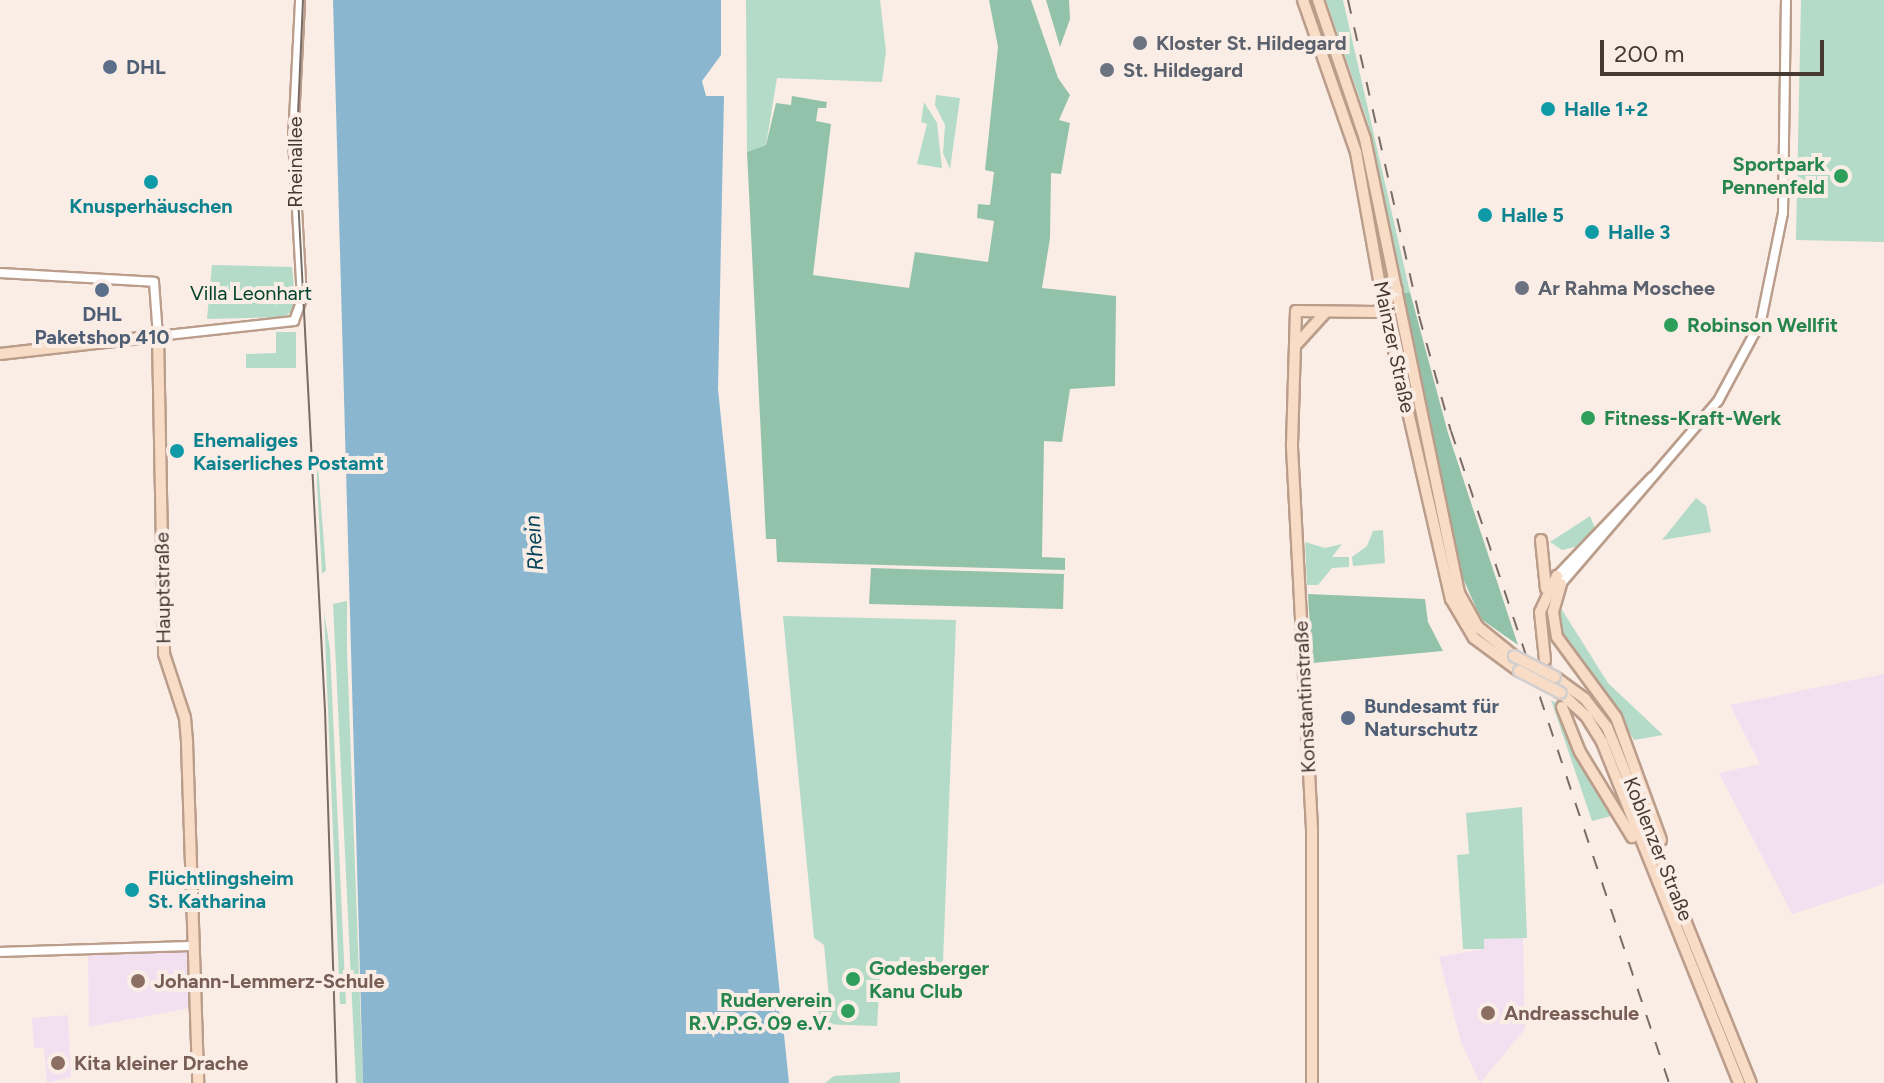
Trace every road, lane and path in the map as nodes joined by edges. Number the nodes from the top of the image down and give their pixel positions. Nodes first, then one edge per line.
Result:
1 (300, 0) edge
2 (1303, 0) edge
3 (1318, 0) edge
4 (1786, 0) edge
5 (0, 273) edge
6 (1397, 289) junction
7 (1383, 313) junction
8 (1324, 314) junction
9 (1404, 331) junction
10 (158, 336) junction
11 (132, 340) junction
12 (1295, 346) junction
13 (0, 354) edge
14 (159, 355) junction
15 (1541, 540) dead end
16 (1559, 580) junction
17 (1545, 592) junction
18 (1514, 656) joint
19 (1545, 660) tunnel mouth
20 (1519, 671) joint
21 (1562, 707) tunnel mouth
22 (1669, 877) junction
23 (1673, 921) junction
24 (194, 946) junction
25 (0, 952) edge
26 (198, 1083) edge
27 (1312, 1083) edge
28 (1739, 1083) edge
29 (1751, 1083) edge

1 - 10 street, Rheinallee
2 - 7 main road, Mainzer Straße
3 - 6 main road, Mainzer Straße
4 - 16 street
5 - 10 street, Hauptstraße
6 - 7 main road
6 - 9 main road, Mainzer Straße
7 - 8 main road
7 - 9 main road
7 - 20 main road, Mainzer Straße
8 - 12 main road
8 - 12 main road, Konstantinstraße
9 - 18 main road, Mainzer Straße
10 - 11 main road
10 - 14 main road, Hauptstraße
11 - 13 main road
11 - 14 main road
12 - 27 main road, Konstantinstraße
14 - 24 main road, Hauptstraße
15 - 17 main road
16 - 17 main road
16 - 22 main road
17 - 19 main road
18 - 22 main road, Koblenzer Straße, bridge
20 - 23 main road, Koblenzer Straße, bridge
21 - 23 main road
22 - 29 main road, Koblenzer Straße
23 - 28 main road, Koblenzer Straße
24 - 25 street
24 - 26 main road, Hauptstraße

